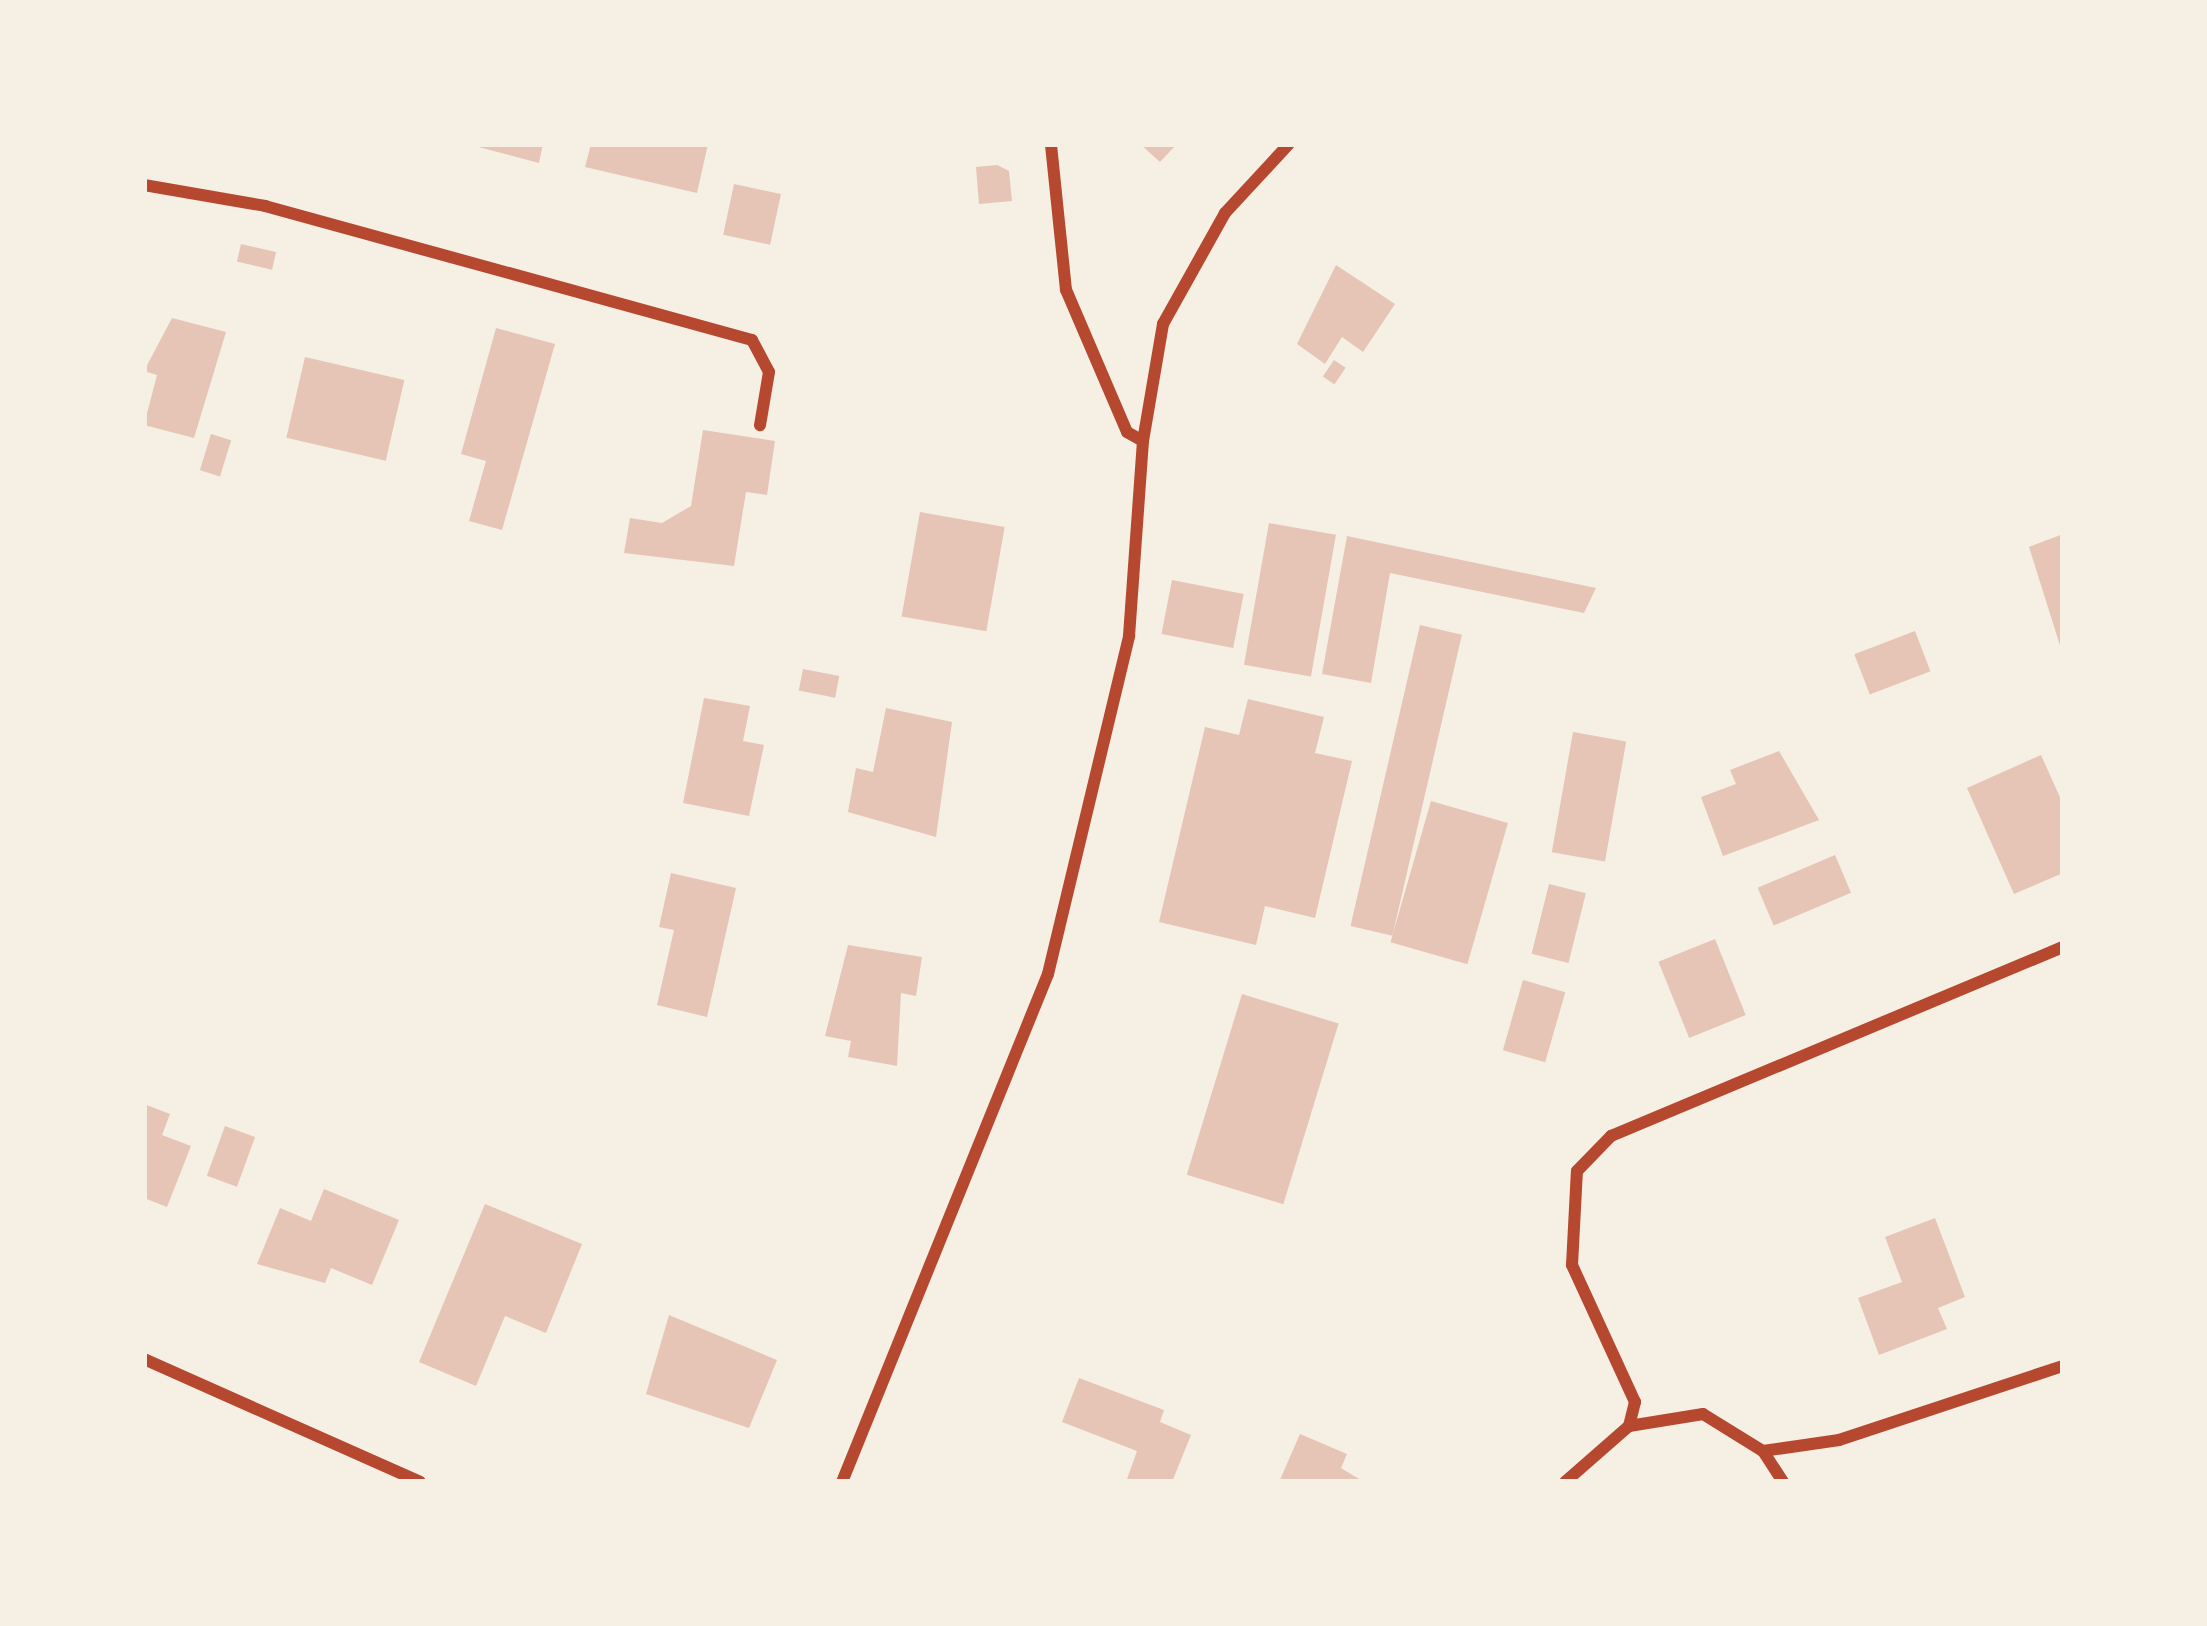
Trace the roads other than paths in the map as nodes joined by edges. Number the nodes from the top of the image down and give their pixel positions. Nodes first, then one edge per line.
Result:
1 (1051, 144) edge
2 (1289, 144) edge
3 (144, 185) edge
4 (760, 425) dead end
5 (1143, 441) junction
6 (2063, 946) edge
7 (144, 1360) edge
8 (2063, 1366) edge
9 (1629, 1426) junction
10 (1763, 1450) junction
11 (420, 1482) edge
12 (842, 1482) edge
13 (1565, 1482) edge
14 (1783, 1482) edge

1 - 5 street
2 - 5 street
3 - 4 street
5 - 12 street
6 - 9 street
7 - 11 street
8 - 10 street
9 - 10 street
9 - 13 street
10 - 14 street

